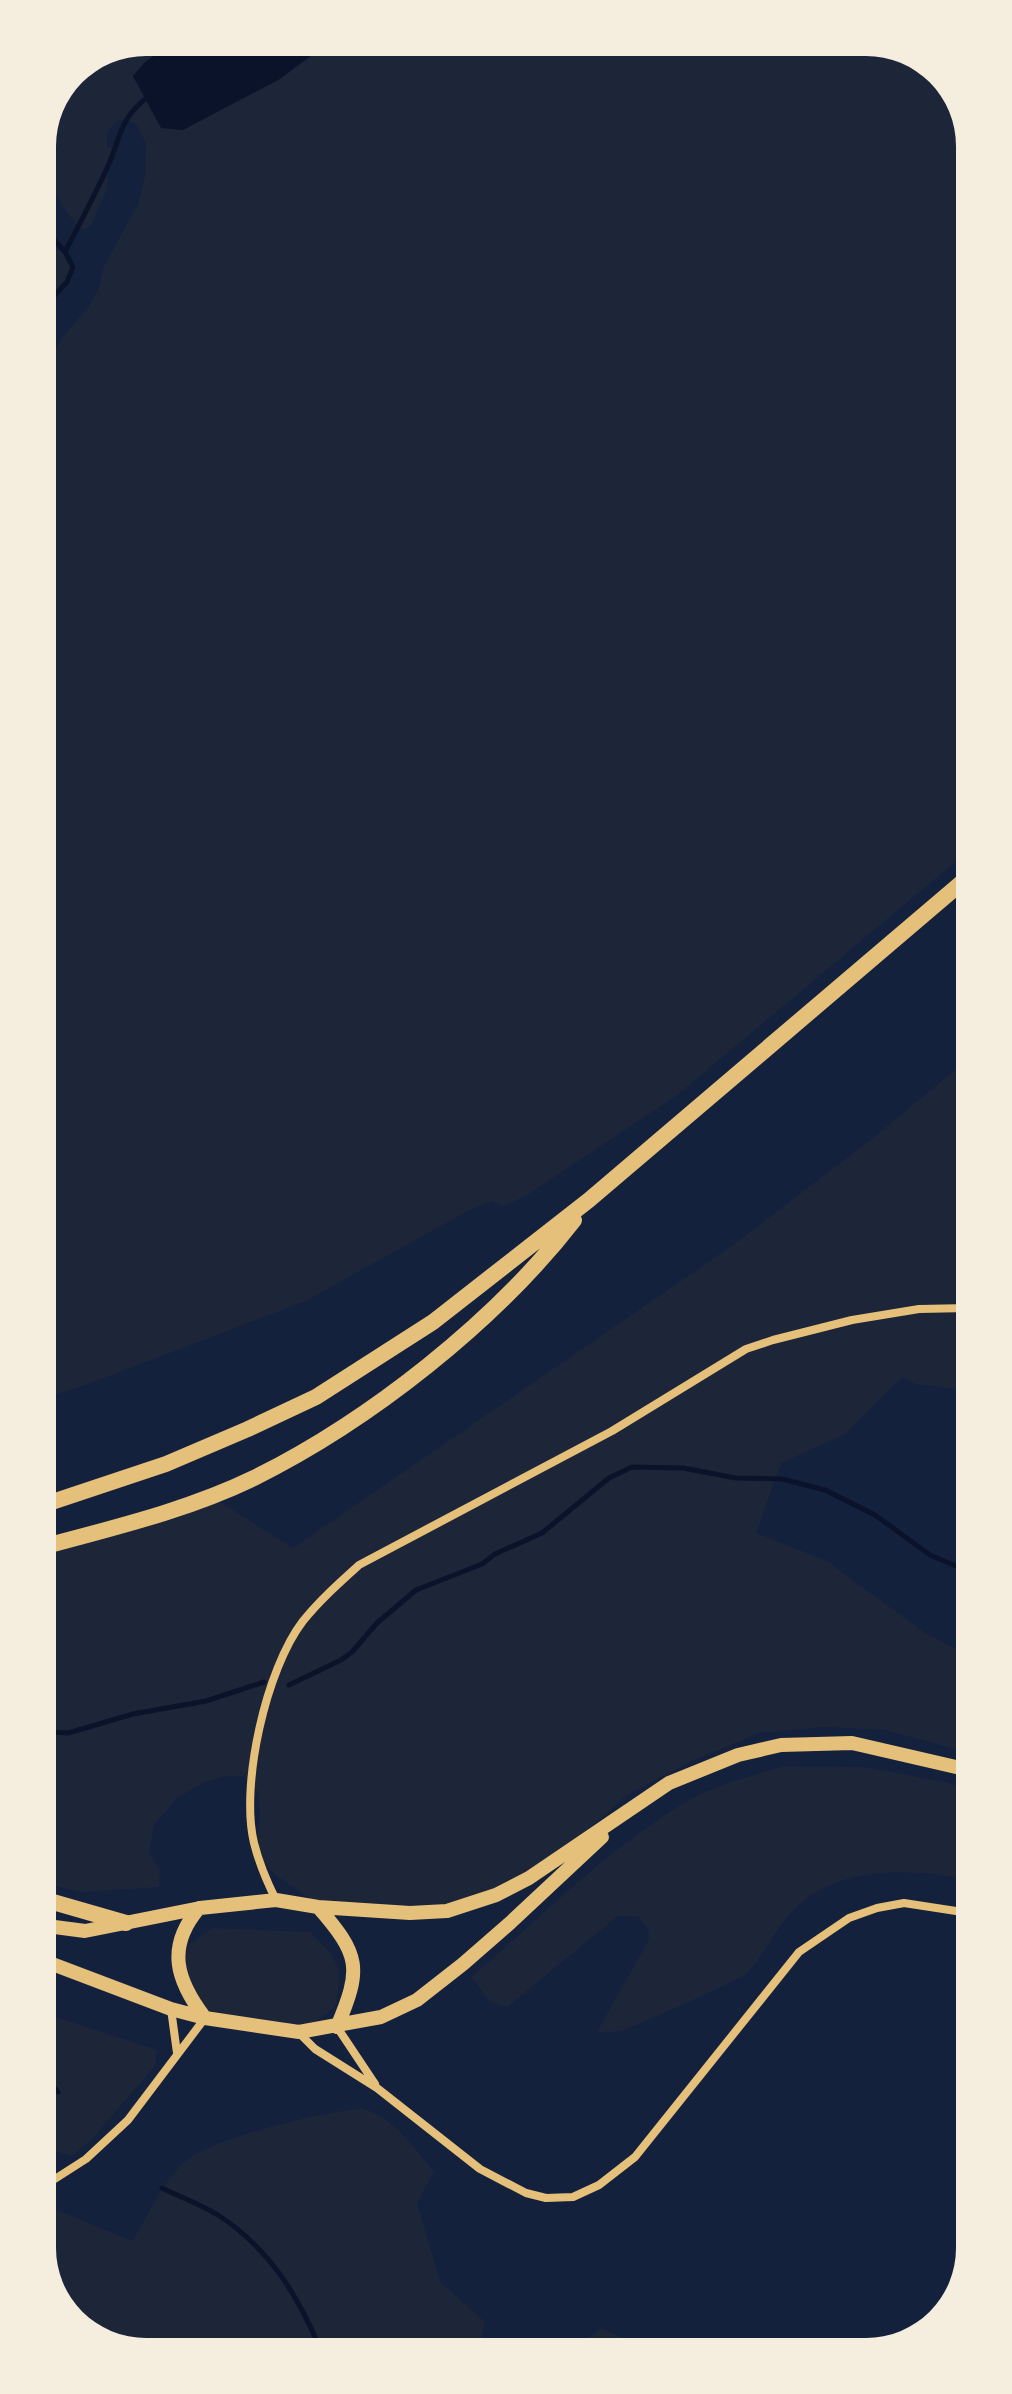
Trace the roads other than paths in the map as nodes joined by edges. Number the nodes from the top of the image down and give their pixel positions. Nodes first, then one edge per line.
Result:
1 (956, 887) edge
2 (589, 1200) junction
3 (956, 1308) edge
4 (56, 1501) edge
5 (56, 1543) edge
6 (956, 1767) edge
7 (628, 1811) junction
8 (276, 1900) junction
9 (56, 1903) edge
10 (318, 1907) junction
11 (200, 1908) junction
12 (956, 1911) edge
13 (126, 1923) junction
14 (56, 1927) edge
15 (56, 1965) edge
16 (171, 2009) junction
17 (205, 2018) junction
18 (337, 2027) junction
19 (299, 2032) junction
20 (177, 2053) junction
21 (377, 2088) junction
22 (56, 2178) edge

1 - 2 highway
2 - 4 highway
2 - 5 highway
3 - 8 street
6 - 7 main road
7 - 10 main road
7 - 18 main road
8 - 10 main road
8 - 11 main road
9 - 13 highway
10 - 18 main road
11 - 13 main road
11 - 17 main road
12 - 21 street
13 - 14 main road
15 - 16 main road
16 - 17 main road
16 - 20 street
17 - 19 main road
17 - 20 street
18 - 19 main road
18 - 21 street
19 - 21 street
20 - 22 street

